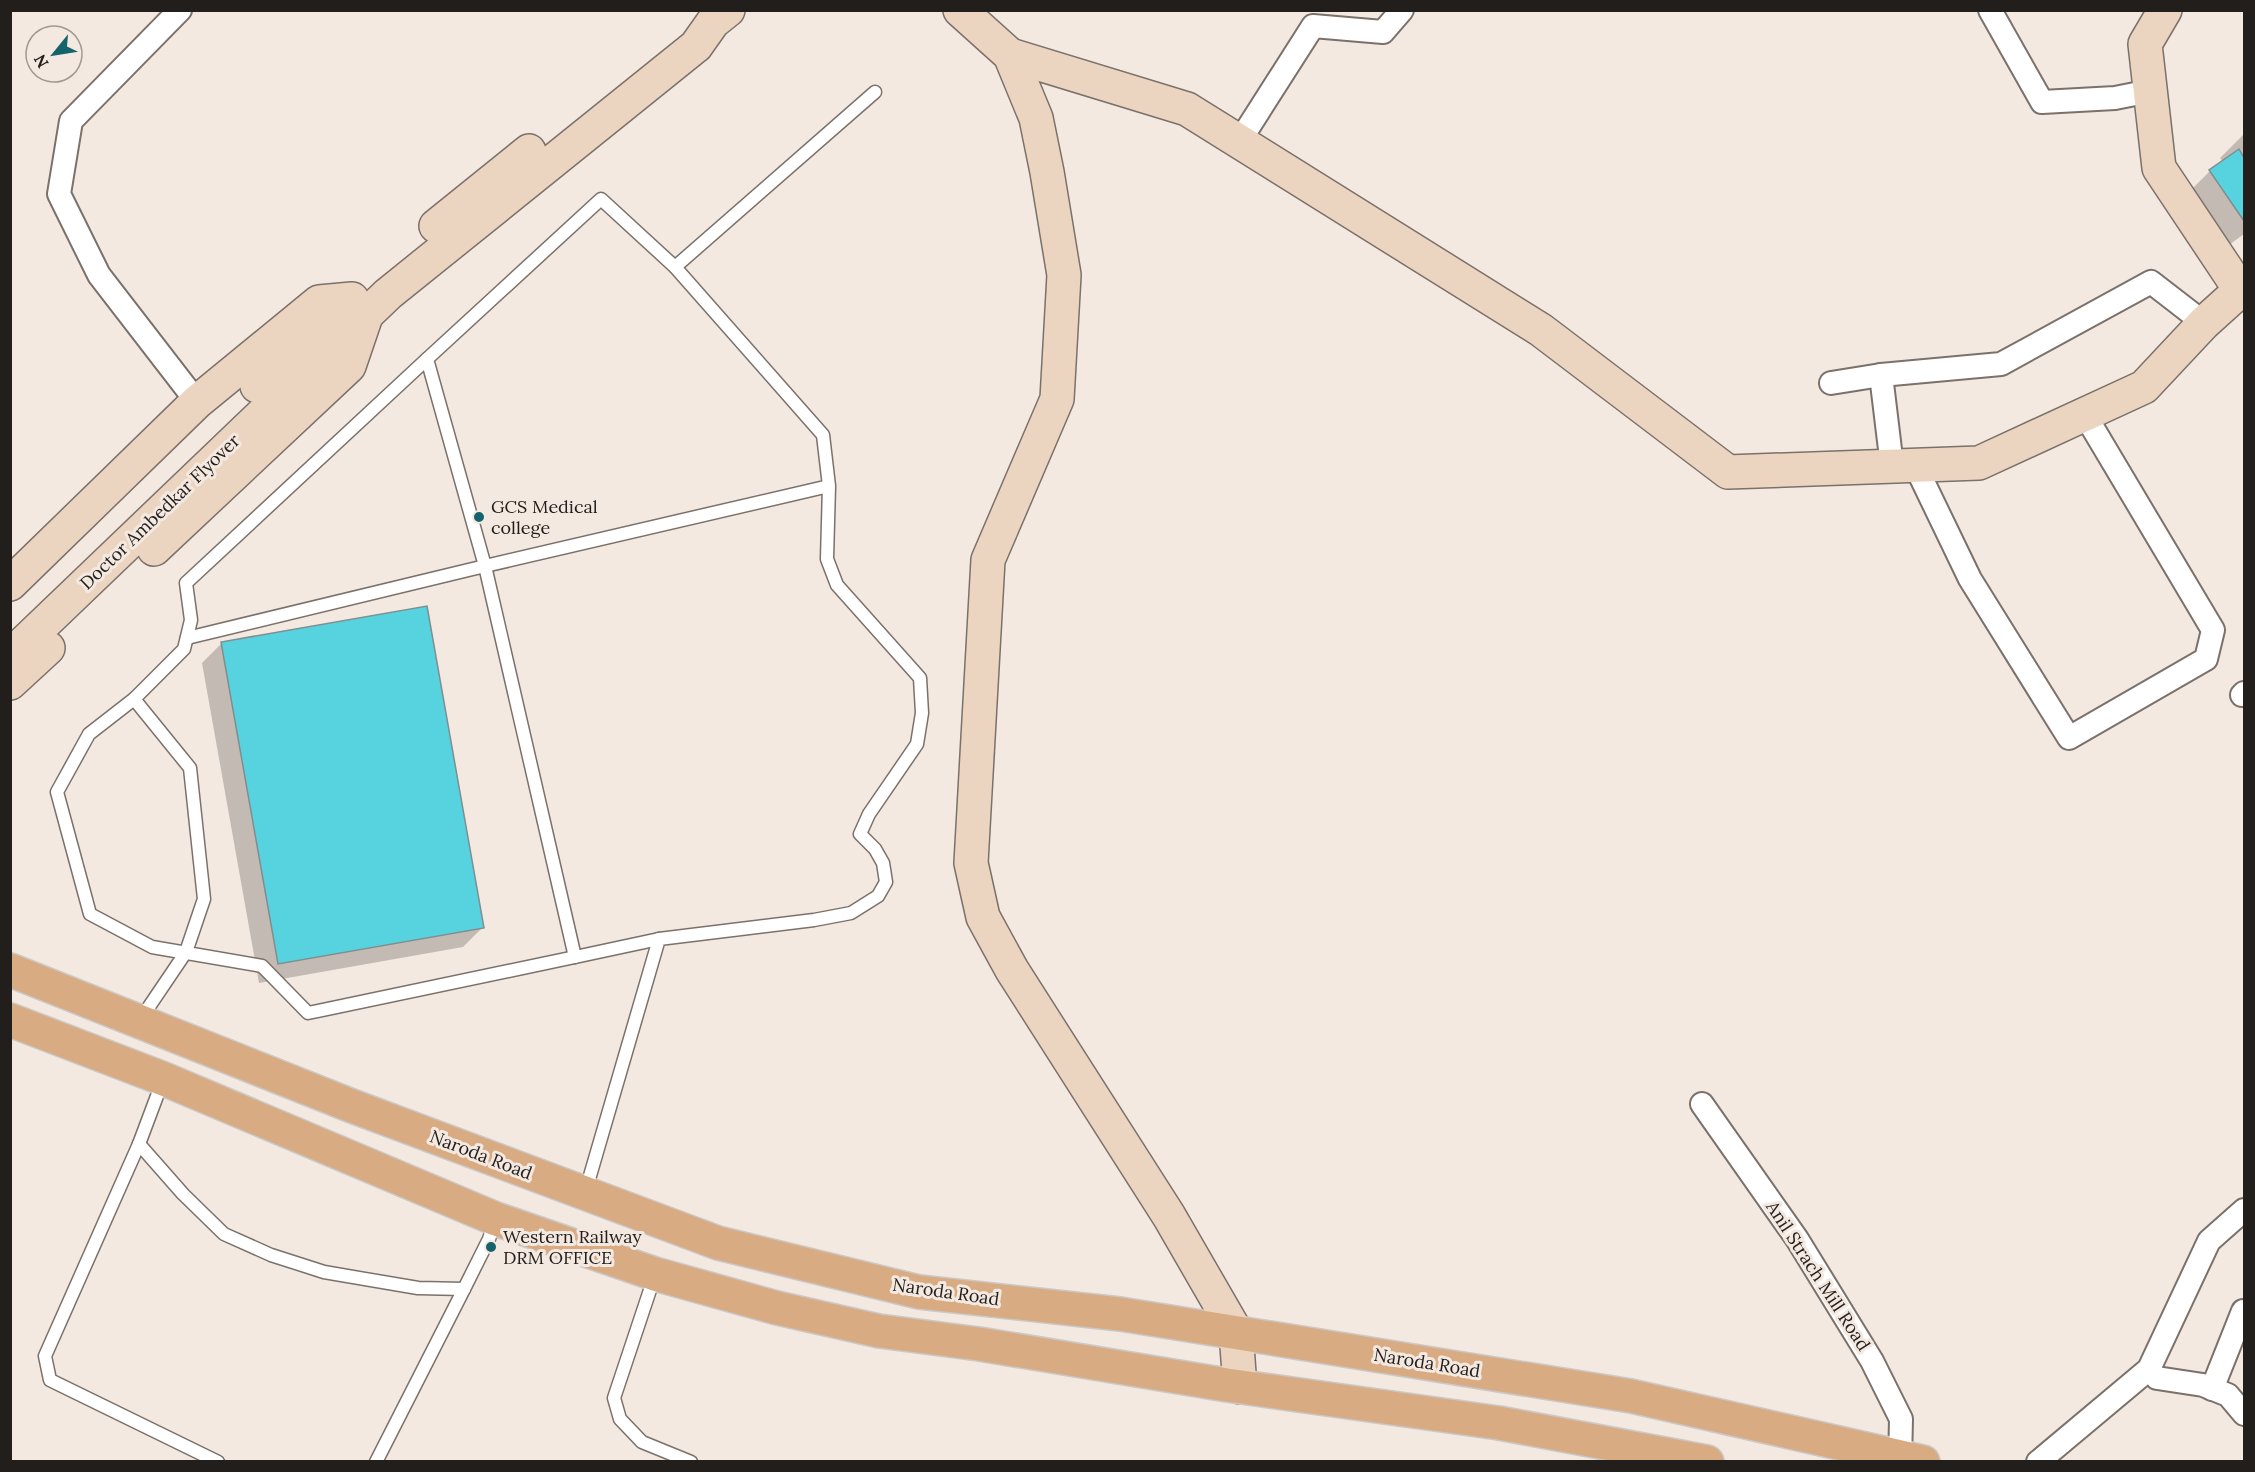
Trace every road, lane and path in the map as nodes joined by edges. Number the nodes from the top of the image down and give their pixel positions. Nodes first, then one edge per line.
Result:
1 (180, 10) edge
2 (960, 10) edge
3 (1402, 10) edge
4 (1990, 10) edge
5 (2165, 10) edge
6 (721, 16) edge
7 (1010, 55) junction
8 (2150, 91) junction
9 (875, 92) dead end
10 (1239, 142) junction
11 (675, 267) junction
12 (2243, 292) edge
13 (359, 306) junction
14 (2204, 323) junction
15 (302, 359) junction
16 (427, 359) junction
17 (1881, 375) junction
18 (1831, 383) dead end
19 (197, 402) junction
20 (2085, 415) junction
21 (1903, 466) junction
22 (829, 486) junction
23 (485, 566) junction
24 (10, 584) edge
25 (10, 626) edge
26 (187, 638) junction
27 (10, 656) edge
28 (10, 683) edge
29 (134, 699) junction
30 (659, 939) junction
31 (186, 952) junction
32 (575, 957) junction
33 (10, 970) edge
34 (10, 1020) edge
35 (139, 1021) junction
36 (164, 1079) junction
37 (1702, 1104) dead end
38 (139, 1144) junction
39 (584, 1194) junction
40 (2244, 1210) edge
41 (496, 1219) junction
42 (655, 1274) junction
43 (464, 1289) junction
44 (2243, 1311) edge
45 (1236, 1332) junction
46 (2157, 1378) dead end
47 (1240, 1387) junction
48 (2212, 1389) junction
49 (2244, 1414) edge
50 (1908, 1460) edge
51 (218, 1461) edge
52 (376, 1461) edge
53 (691, 1461) edge
54 (1707, 1461) edge
55 (2038, 1461) edge

1 - 19 street
2 - 7 street
3 - 10 street
4 - 8 street
5 - 8 street
6 - 13 street
7 - 10 street
7 - 45 street
8 - 12 street
9 - 11 lane
10 - 21 street
11 - 16 lane
11 - 22 lane
12 - 14 street
13 - 15 street
13 - 19 street
13 - 28 street
14 - 17 street
14 - 20 street
15 - 25 street, Doctor Ambedkar Flyover
15 - 27 street, Doctor Ambedkar Flyover
16 - 23 lane
16 - 26 lane
17 - 18 street
17 - 21 street
19 - 24 street
20 - 21 street
20 - 21 street
22 - 23 lane
22 - 30 lane
23 - 26 lane
23 - 32 lane
26 - 29 lane
29 - 31 lane
29 - 31 lane
30 - 32 lane
30 - 39 lane
31 - 32 lane
31 - 35 lane
33 - 35 main road, Naroda Road
34 - 36 main road
35 - 39 main road, Naroda Road
36 - 38 lane
36 - 41 main road
37 - 50 street, Anil Strach Mill Road
38 - 43 lane
38 - 51 lane
39 - 45 main road, Naroda Road
40 - 55 street
41 - 42 main road
41 - 43 lane
42 - 47 main road
42 - 53 lane
43 - 52 lane
44 - 48 street
45 - 47 street
45 - 50 main road, Naroda Road
46 - 48 street
47 - 54 main road
48 - 49 street

